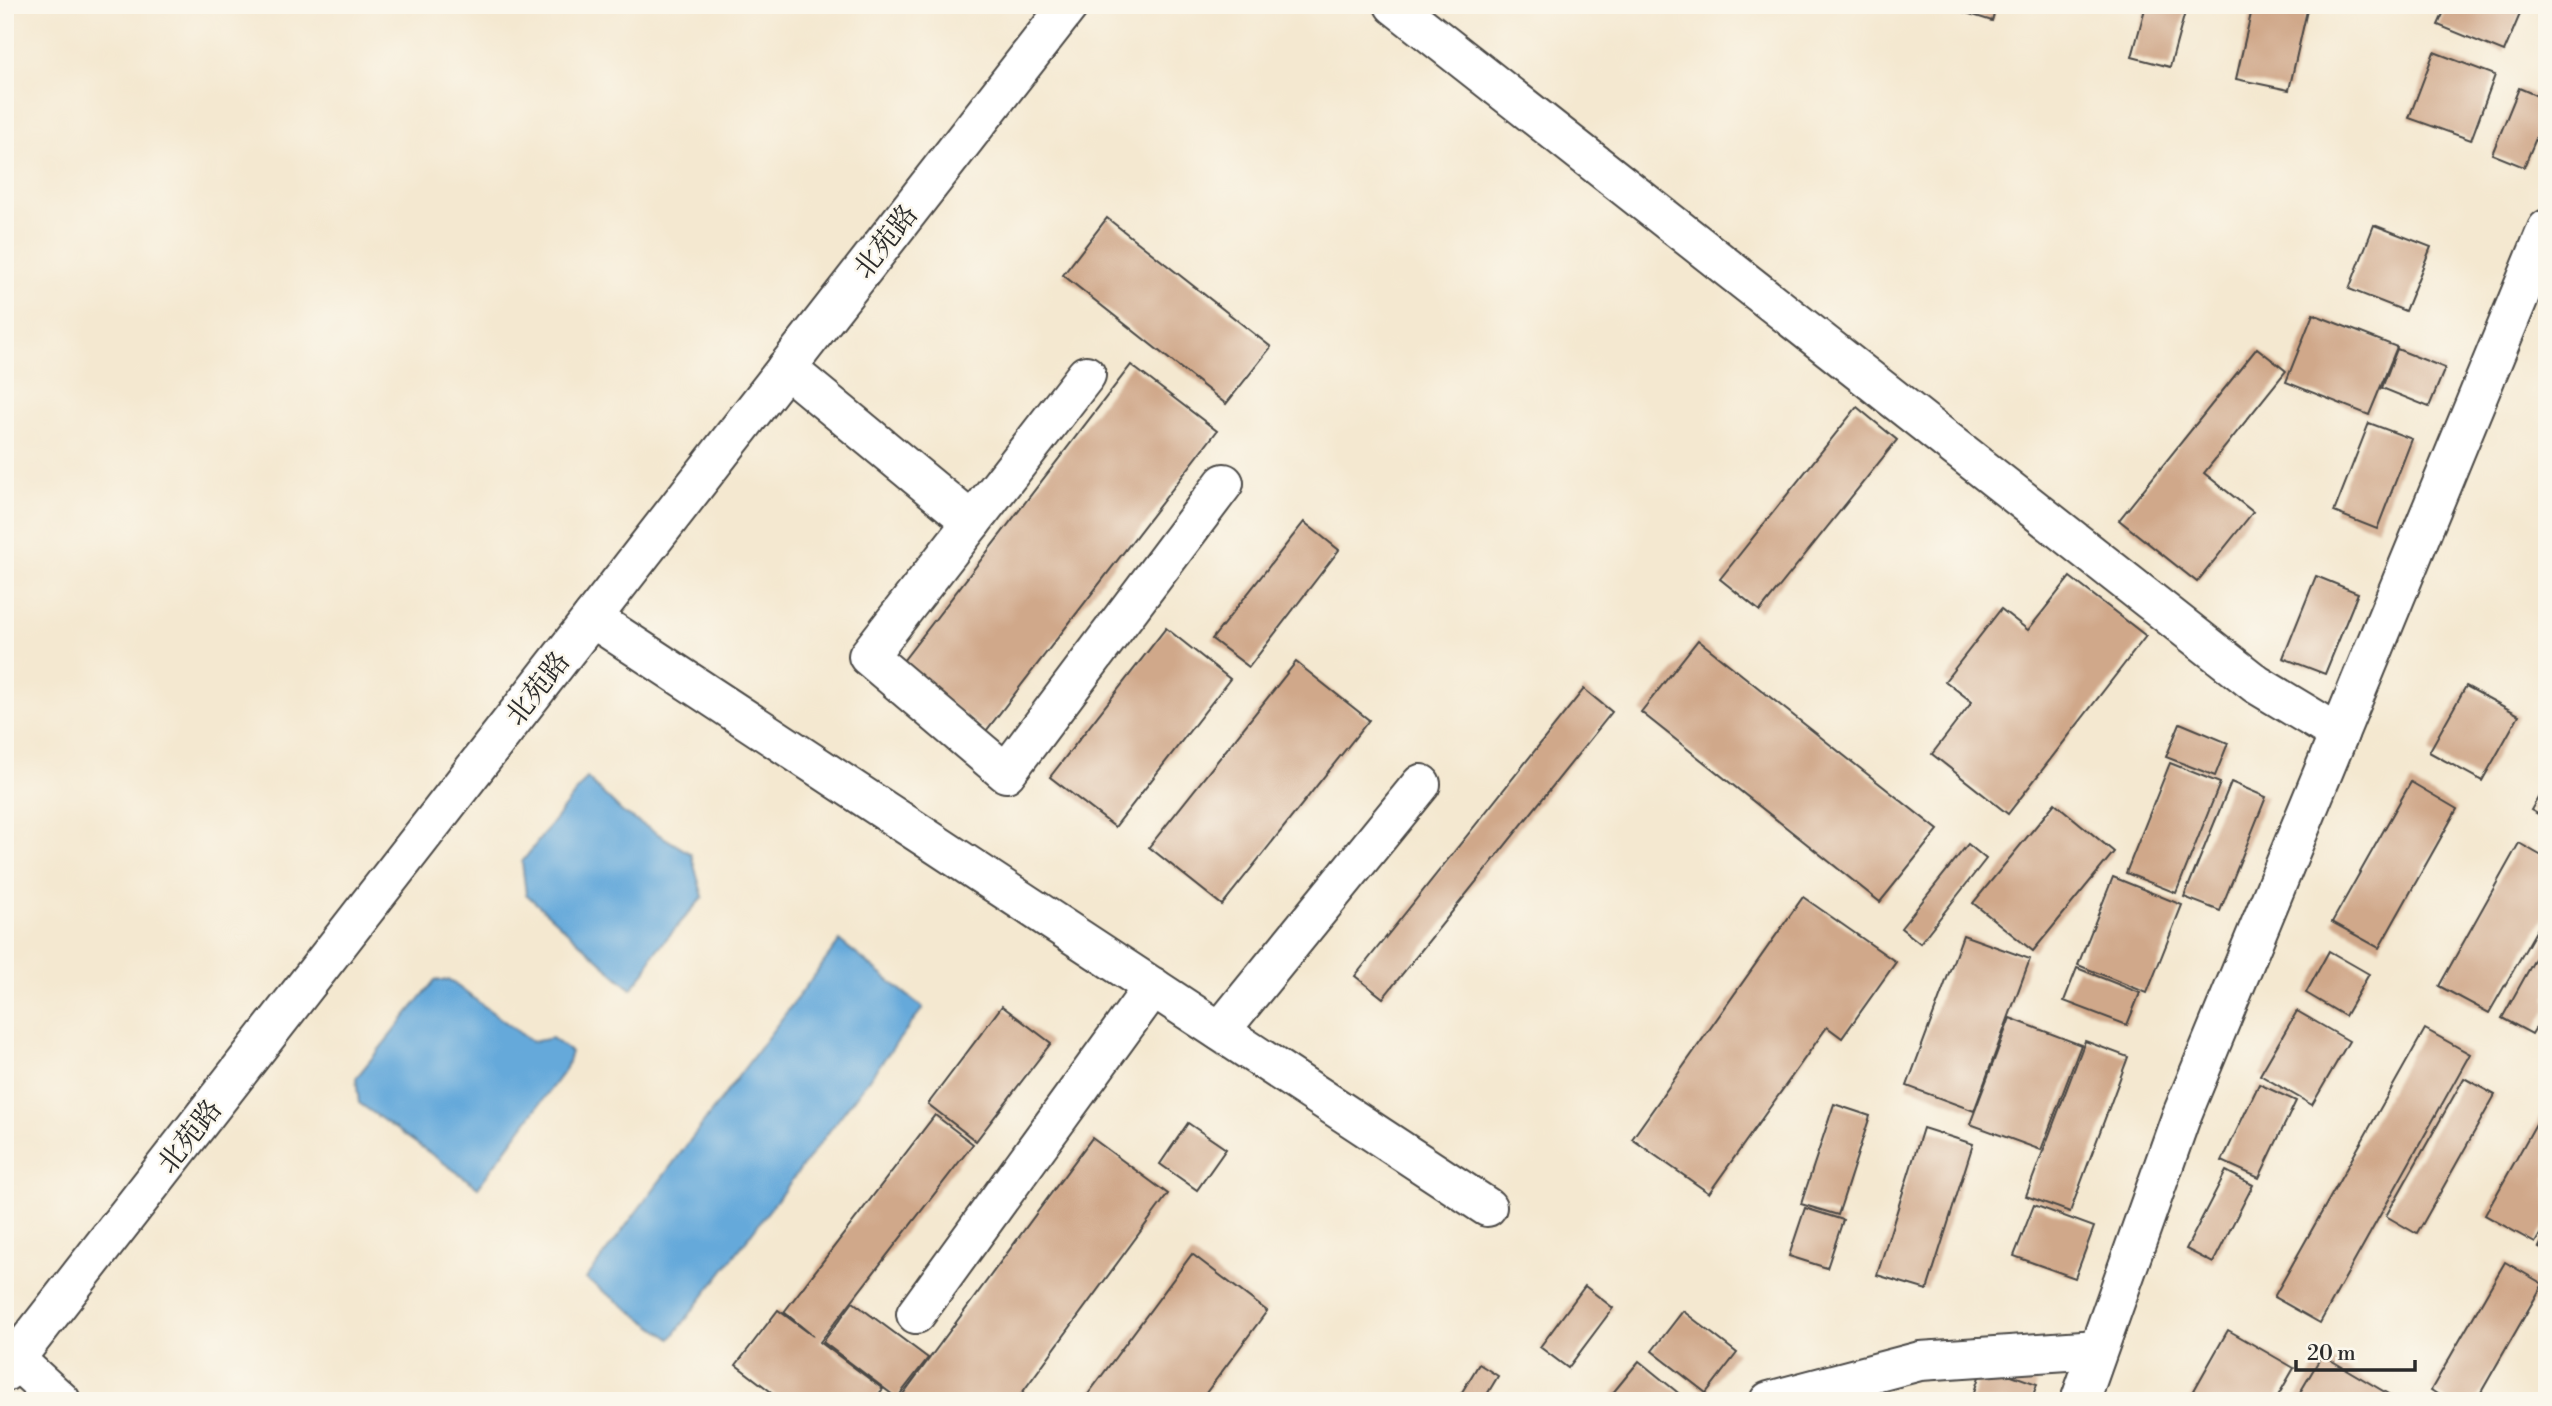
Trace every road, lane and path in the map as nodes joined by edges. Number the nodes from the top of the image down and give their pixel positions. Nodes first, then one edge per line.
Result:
1 (1069, 5) edge
2 (1394, 5) edge
3 (2547, 229) edge
4 (786, 369) junction
5 (1086, 375) dead end
6 (1224, 483) dead end
7 (972, 522) junction
8 (592, 618) junction
9 (2339, 734) junction
10 (1422, 785) dead end
11 (1153, 987) junction
12 (1220, 1031) junction
13 (1486, 1207) dead end
14 (916, 1314) dead end
15 (2097, 1349) junction
16 (10, 1366) edge
17 (61, 1401) edge
18 (1769, 1401) edge
19 (2080, 1401) edge

1 - 4 street, 北苑路
2 - 9 street
3 - 9 street
4 - 7 street
4 - 8 street, 北苑路
5 - 7 street
6 - 7 street
8 - 11 street
8 - 16 street, 北苑路
9 - 15 street
10 - 12 street
11 - 12 street
11 - 14 street
12 - 13 street
15 - 18 street
15 - 19 street
16 - 17 street

